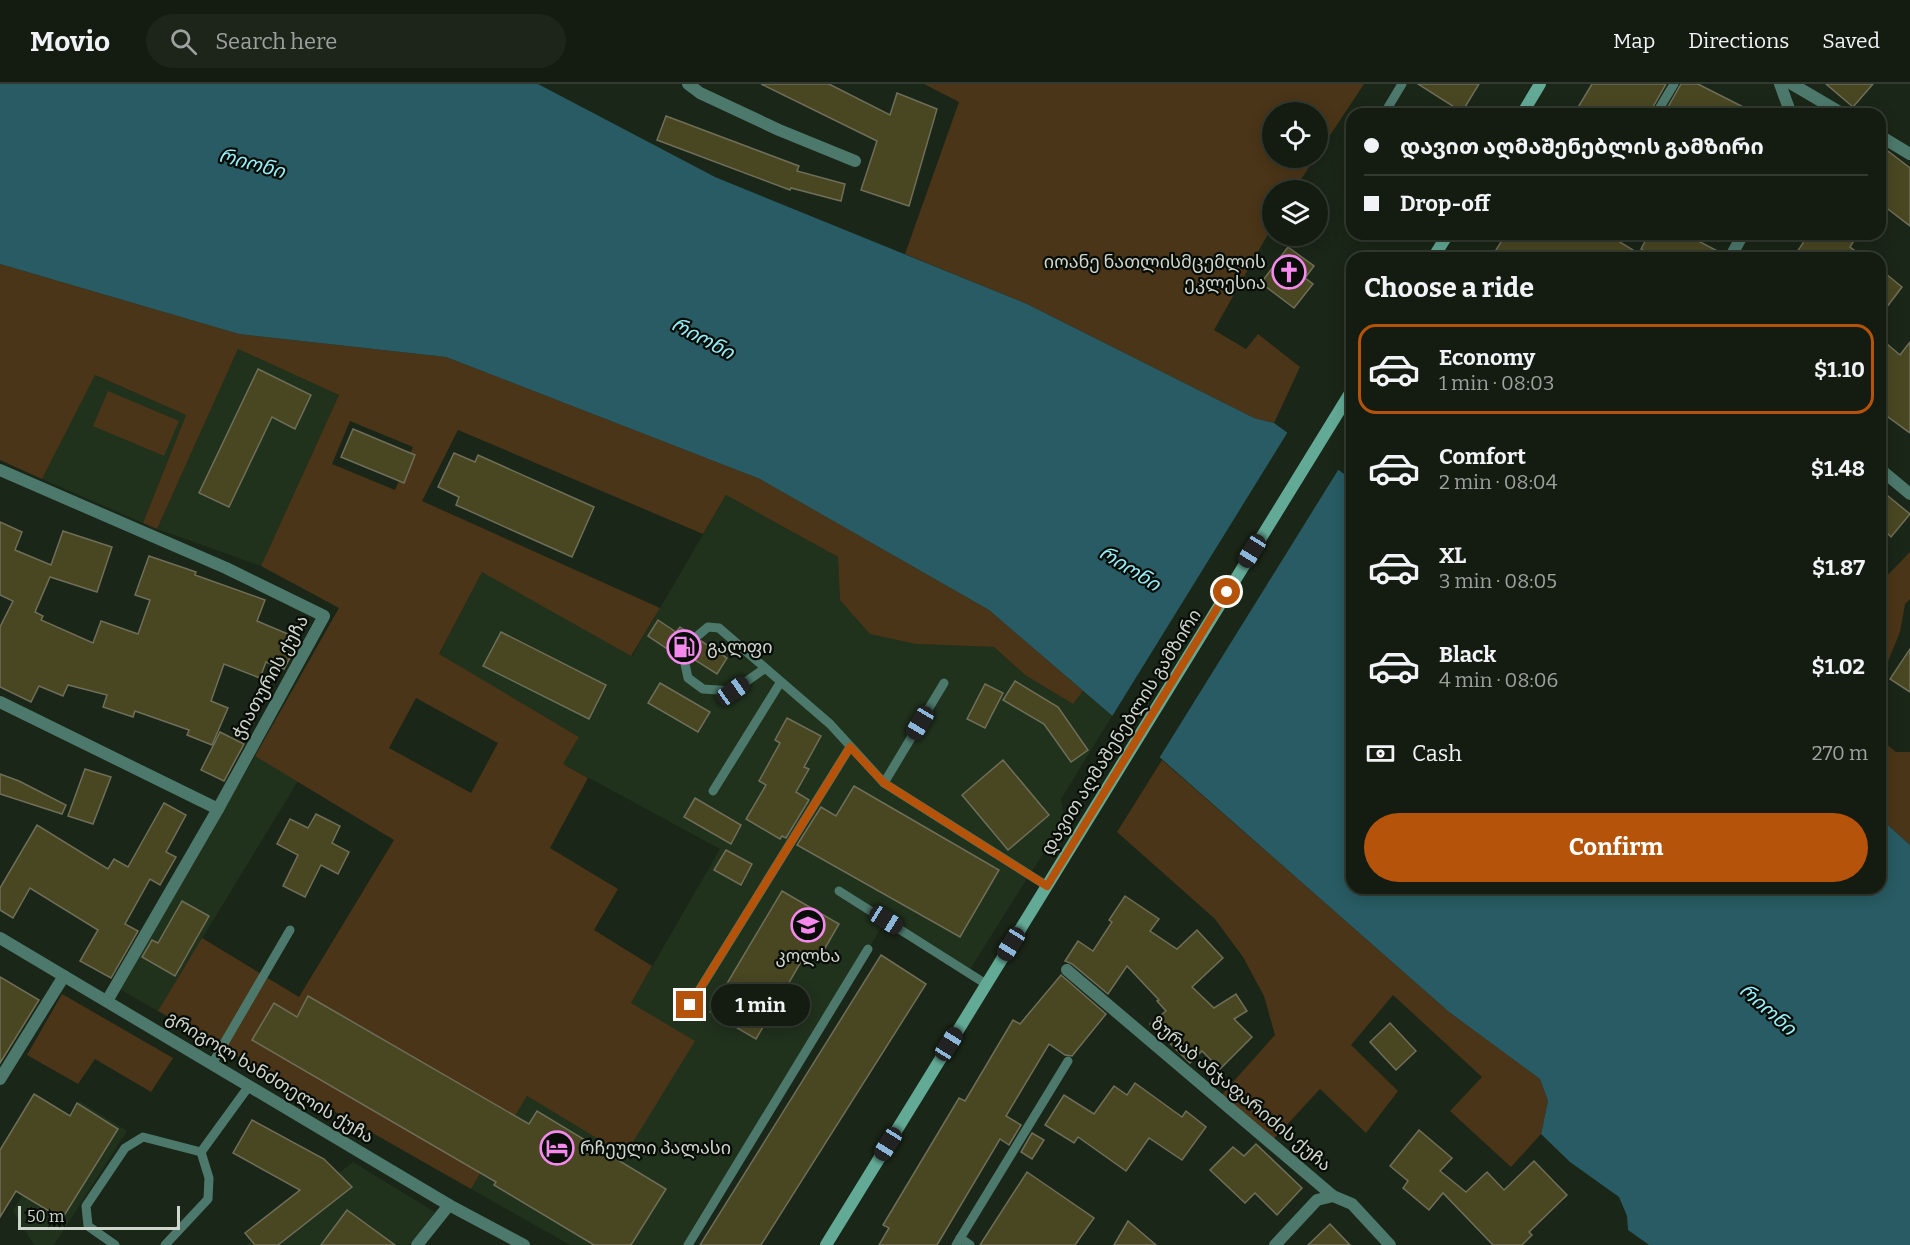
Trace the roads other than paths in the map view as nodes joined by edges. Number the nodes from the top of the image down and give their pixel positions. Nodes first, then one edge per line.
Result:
1 (688, 84) edge
2 (1402, 84) edge
3 (1540, 84) edge
4 (1674, 84) edge
5 (1780, 84) edge
6 (1792, 84) edge
7 (1388, 108) edge
8 (1526, 108) edge
9 (1660, 108) edge
10 (1789, 108) edge
11 (1833, 108) edge
12 (1886, 140) edge
13 (1910, 154) edge
14 (855, 161) dead end
15 (1346, 399) edge
16 (0, 470) edge
17 (1886, 474) edge
18 (1910, 494) edge
19 (696, 638) dead end
20 (684, 659) dead end
21 (764, 669) junction
22 (780, 683) junction
23 (944, 683) dead end
24 (0, 702) edge
25 (850, 747) junction
26 (884, 783) junction
27 (713, 791) dead end
28 (218, 809) junction
29 (1047, 886) junction
30 (839, 891) dead end
31 (290, 930) dead end
32 (0, 938) edge
33 (868, 949) dead end
34 (1067, 970) dead end
35 (64, 976) junction
36 (987, 984) junction
37 (107, 1001) junction
38 (690, 1005) dead end
39 (1068, 1061) dead end
40 (212, 1064) junction
41 (0, 1079) edge
42 (249, 1086) junction
43 (201, 1152) junction
44 (1333, 1196) junction
45 (449, 1204) junction
46 (958, 1242) edge
47 (115, 1245) edge
48 (165, 1245) edge
49 (417, 1245) edge
50 (524, 1245) edge
51 (688, 1245) edge
52 (826, 1245) edge
53 (970, 1245) edge
54 (1275, 1245) edge
55 (1390, 1245) edge

1 - 14 street
2 - 7 lane
3 - 8 main road
4 - 9 lane
5 - 10 street
6 - 11 street
12 - 13 street
15 - 29 main road, დავით აღმაშენებლის გამზირი
16 - 28 street, ჭიათურის ქუჩა
17 - 18 street
19 - 21 lane
20 - 21 lane
21 - 22 lane
22 - 25 lane
22 - 27 lane
23 - 26 lane
24 - 28 street
25 - 26 lane
25 - 38 lane
26 - 29 lane
28 - 37 street, ჭიათურის ქუჩა
29 - 36 main road, დავით აღმაშენებლის გამზირი
30 - 36 lane
31 - 40 lane
32 - 35 street, გრიგოლ ხანძთელის ქუჩა
33 - 51 lane
34 - 44 street, ზურაბ ანჯაფარიძის ქუჩა
35 - 37 street, გრიგოლ ხანძთელის ქუჩა
35 - 41 street
36 - 52 main road, დავით აღმაშენებლის გამზირი
37 - 40 street, გრიგოლ ხანძთელის ქუჩა
39 - 46 lane
40 - 42 street, გრიგოლ ხანძთელის ქუჩა
42 - 43 lane
42 - 45 street, გრიგოლ ხანძთელის ქუჩა
43 - 47 lane
43 - 48 lane
44 - 54 street
44 - 55 street, ზურაბ ანჯაფარიძის ქუჩა
45 - 49 street
45 - 50 street, გრიგოლ ხანძთელის ქუჩა
46 - 53 lane

